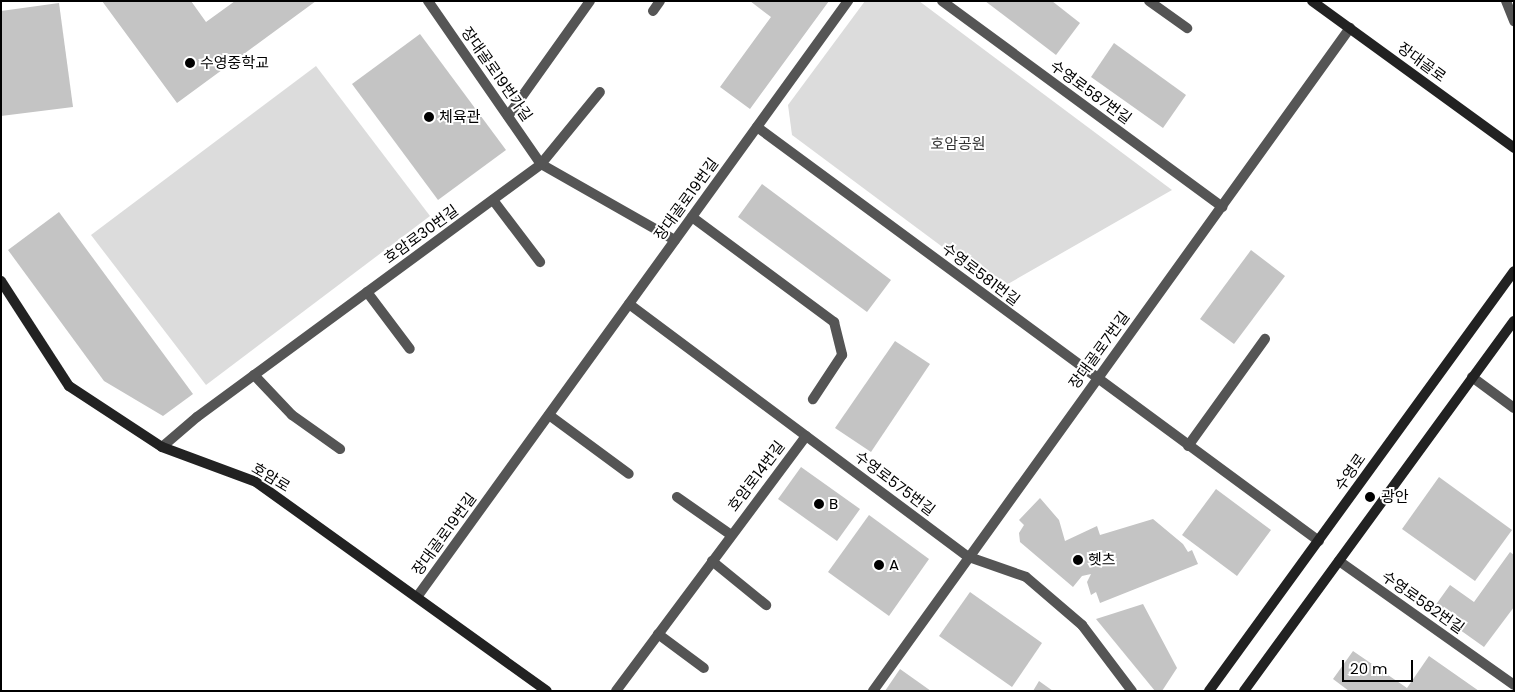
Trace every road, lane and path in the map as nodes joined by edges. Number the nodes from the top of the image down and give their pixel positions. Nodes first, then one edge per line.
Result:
1 (428, 1) edge
2 (590, 1) edge
3 (660, 1) edge
4 (848, 1) edge
5 (942, 1) edge
6 (1149, 1) edge
7 (1312, 1) edge
8 (1506, 1) edge
9 (653, 11) dead end
10 (1514, 21) edge
11 (1187, 28) dead end
12 (1350, 28) junction
13 (600, 92) dead end
14 (508, 116) junction
15 (757, 127) junction
16 (1514, 148) edge
17 (542, 164) junction
18 (493, 200) junction
19 (1222, 207) junction
20 (692, 217) junction
21 (675, 240) junction
22 (540, 262) dead end
23 (1514, 270) edge
24 (1, 280) edge
25 (367, 292) junction
26 (629, 304) junction
27 (1514, 321) edge
28 (1265, 339) dead end
29 (410, 349) dead end
30 (254, 375) junction
31 (1472, 377) junction
32 (1096, 378) junction
33 (813, 399) dead end
34 (1514, 408) edge
35 (549, 415) junction
36 (806, 436) junction
37 (1188, 446) junction
38 (162, 447) junction
39 (340, 449) dead end
40 (629, 474) dead end
41 (677, 497) dead end
42 (731, 536) junction
43 (1319, 541) junction
44 (969, 557) junction
45 (1340, 561) junction
46 (712, 562) junction
47 (416, 597) junction
48 (766, 605) dead end
49 (658, 634) junction
50 (704, 668) dead end
51 (1514, 685) edge
52 (547, 691) edge
53 (616, 691) edge
54 (873, 691) edge
55 (1132, 691) edge
56 (1209, 691) edge
57 (1244, 691) edge

1 - 14 street, 장대골로19번가길
2 - 14 street
3 - 9 street
4 - 15 street, 장대골로19번길
5 - 19 street, 수영로587번길
6 - 11 street
7 - 12 main road, 장대골로
8 - 10 street
12 - 16 main road, 장대골로
12 - 19 street, 장대골로7번길
13 - 17 street
14 - 17 street, 장대골로19번가길
15 - 20 street, 장대골로19번길
15 - 32 street, 수영로581번길
17 - 18 street, 호암로30번길
17 - 21 street, 장대골로19번가길
18 - 22 street
18 - 25 street, 호암로30번길
19 - 32 street, 장대골로7번길
20 - 21 street, 장대골로19번길
20 - 33 street
21 - 26 street, 장대골로19번길
23 - 43 main road, 수영로
24 - 38 main road, 호암로
25 - 29 street
25 - 30 street, 호암로30번길
26 - 35 street, 장대골로19번길
26 - 36 street, 수영로575번길
27 - 31 main road
28 - 37 street
30 - 38 street, 호암로30번길
30 - 39 street
31 - 34 street
31 - 45 main road
32 - 37 street, 수영로581번길
32 - 44 street, 장대골로7번길
35 - 40 street
35 - 47 street, 장대골로19번길
36 - 42 street, 호암로14번길
36 - 44 street, 수영로575번길
37 - 43 street, 수영로581번길
38 - 47 main road, 호암로
41 - 42 street, 호암로14번길
42 - 46 street, 호암로14번길
43 - 56 main road, 수영로
44 - 54 street, 장대골로7번길
44 - 55 street, 수영로575번길
45 - 51 street, 수영로582번길
45 - 57 main road
46 - 48 street
46 - 49 street, 호암로14번길
47 - 52 main road, 호암로
49 - 50 street
49 - 53 street, 호암로14번길

